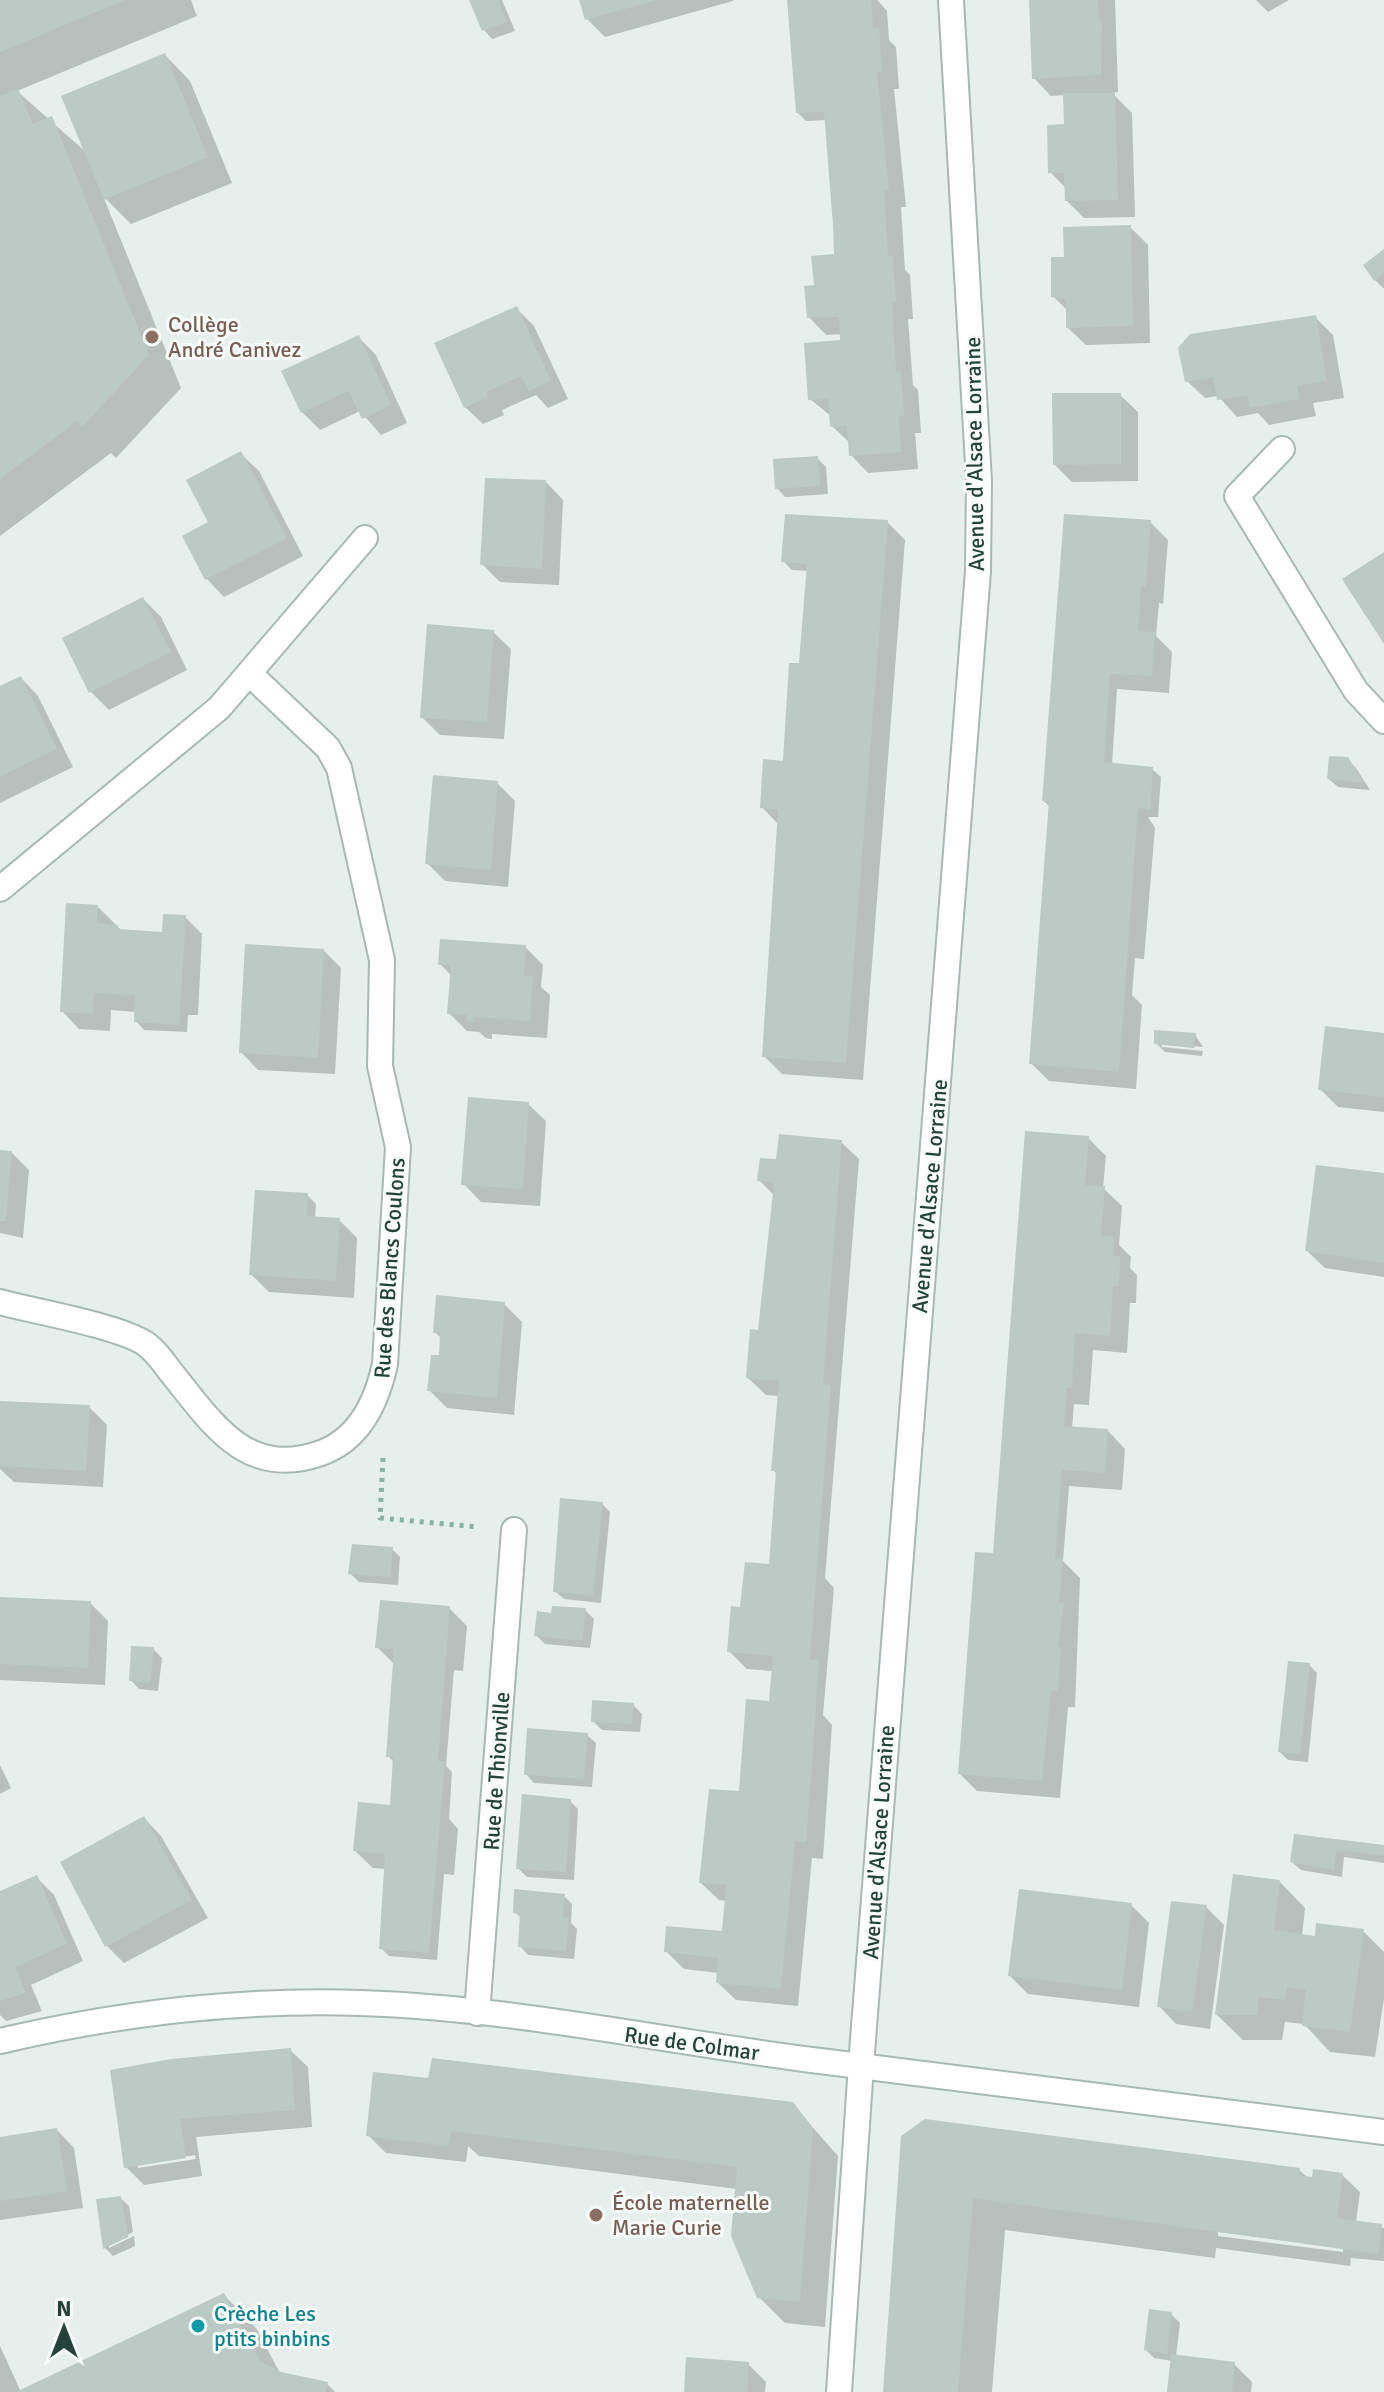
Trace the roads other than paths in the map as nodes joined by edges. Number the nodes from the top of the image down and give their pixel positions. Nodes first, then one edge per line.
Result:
1 (951, 0) edge
2 (1282, 449) dead end
3 (365, 538) dead end
4 (251, 675) junction
5 (1384, 721) edge
6 (0, 889) edge
7 (0, 1302) edge
8 (514, 1530) road end
9 (477, 2013) junction
10 (0, 2041) edge
11 (861, 2065) junction
12 (1384, 2132) edge
13 (839, 2392) edge

1 - 11 street, Avenue d'Alsace Lorraine
2 - 5 street
3 - 4 street
4 - 6 street
4 - 7 street, Rue des Blancs Coulons
8 - 9 street, Rue de Thionville
9 - 10 street, Rue de Colmar
9 - 11 street, Rue de Colmar
11 - 12 street, Rue de Colmar
11 - 13 street, Avenue d'Alsace Lorraine

